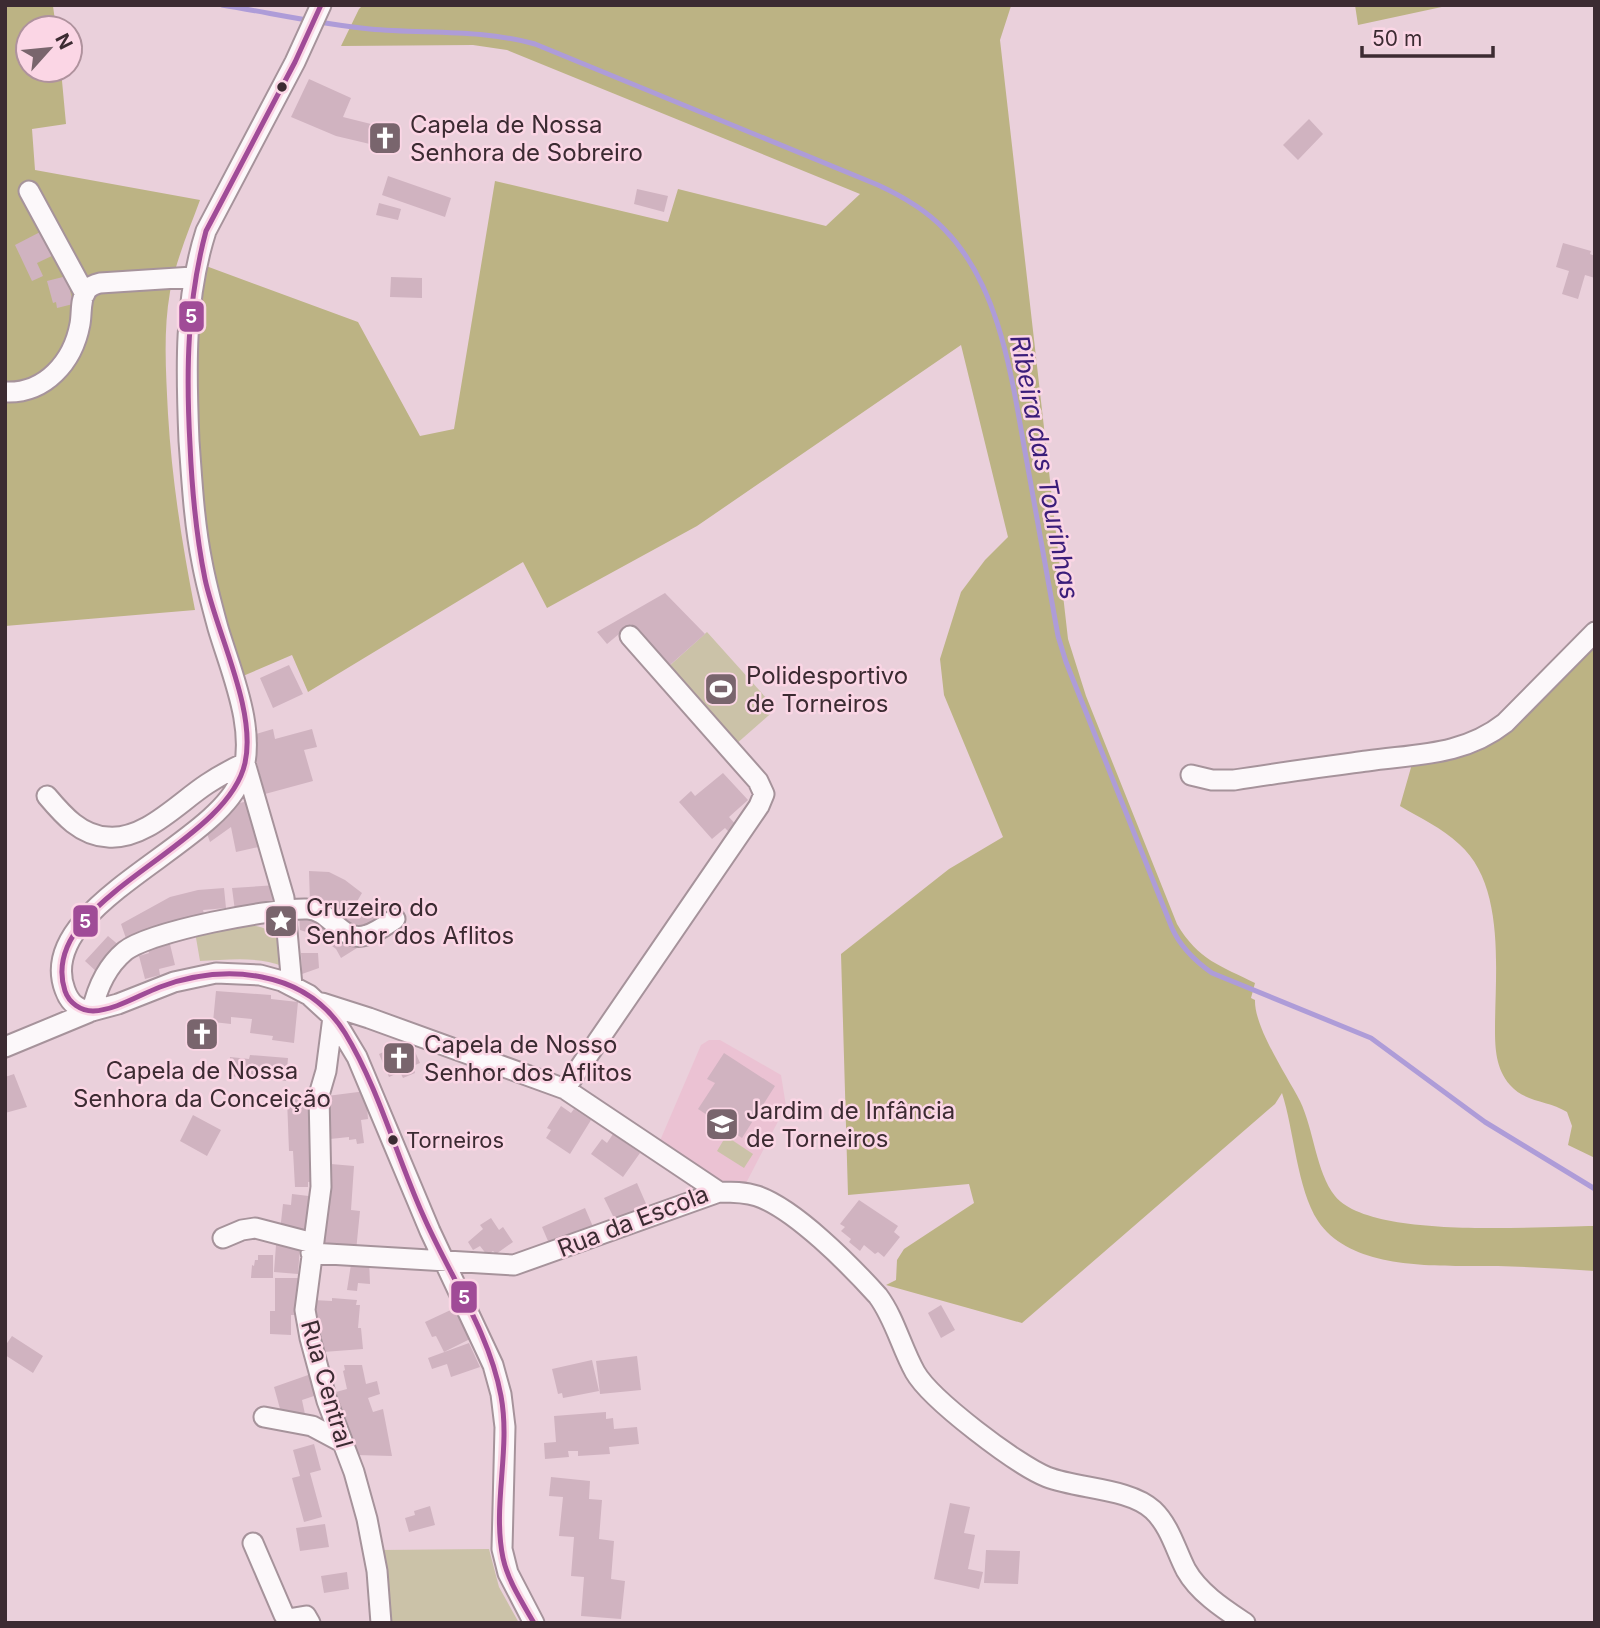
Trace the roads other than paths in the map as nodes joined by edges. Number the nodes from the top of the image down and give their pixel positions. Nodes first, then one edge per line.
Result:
1 (321, 5) edge
2 (29, 191) dead end
3 (193, 277) junction
4 (85, 294) junction
5 (5, 392) edge
6 (1595, 632) edge
7 (630, 636) dead end
8 (245, 763) junction
9 (1191, 775) dead end
10 (47, 796) dead end
11 (287, 911) junction
12 (258, 915) junction
13 (395, 919) dead end
14 (289, 945) junction
15 (292, 986) junction
16 (71, 1001) junction
17 (317, 1002) junction
18 (92, 1011) junction
19 (333, 1017) junction
20 (46, 1030) junction
21 (5, 1047) edge
22 (565, 1089) junction
23 (719, 1192) junction
24 (223, 1237) dead end
25 (312, 1248) junction
26 (447, 1263) junction
27 (264, 1417) dead end
28 (342, 1442) junction
29 (253, 1543) dead end
30 (310, 1623) edge
31 (381, 1623) edge
32 (534, 1623) edge
33 (1245, 1623) edge

1 - 3 street
2 - 4 street
3 - 4 street
3 - 8 street
4 - 5 street
6 - 9 street
7 - 22 street
8 - 10 street
8 - 11 street
8 - 16 street
11 - 12 street
11 - 13 street
11 - 14 street
12 - 14 street
12 - 18 street
14 - 15 street
15 - 17 street
15 - 18 street
16 - 18 street
16 - 20 street
17 - 19 street
17 - 22 street, Rua da Escola
18 - 20 street
19 - 25 street, Rua Central
19 - 26 street
20 - 21 street
22 - 23 street, Rua da Escola
23 - 26 street, Rua da Escola
23 - 33 street
24 - 25 street, Rua da Escola
25 - 26 street, Rua da Escola
25 - 28 street, Rua Central
26 - 32 street
27 - 28 street
28 - 31 street, Rua Central
29 - 30 street

